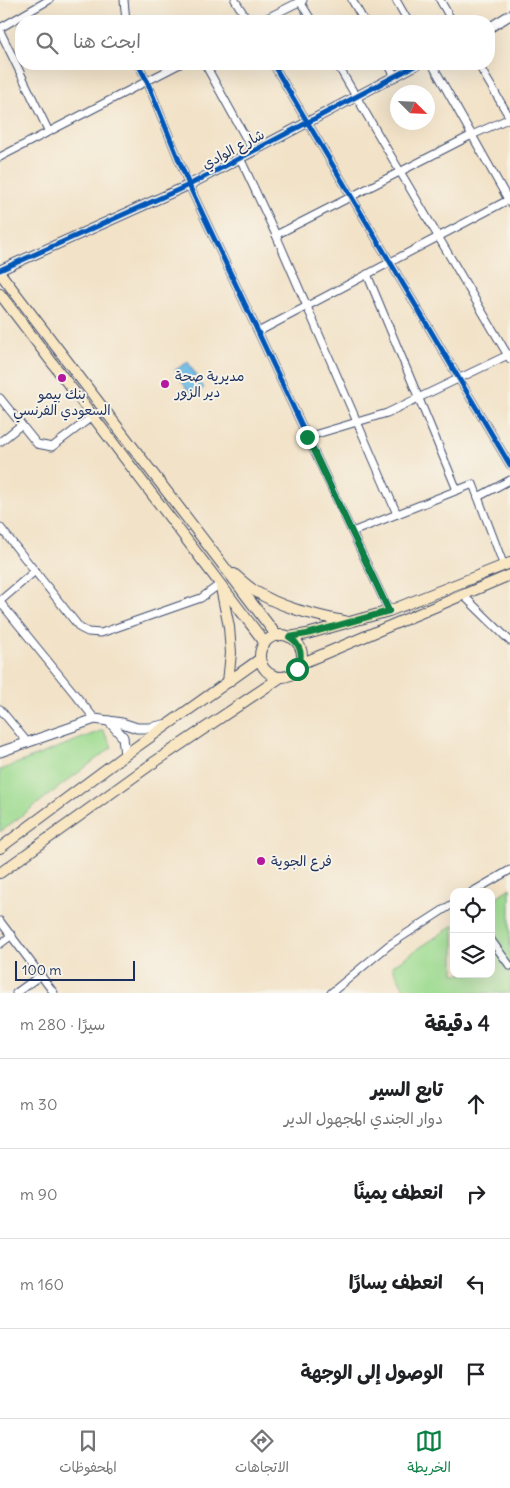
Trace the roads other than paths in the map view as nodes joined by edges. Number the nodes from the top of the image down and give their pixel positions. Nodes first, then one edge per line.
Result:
1 (49, 0) edge
2 (124, 0) edge
3 (235, 0) edge
4 (352, 0) edge
5 (396, 0) edge
6 (440, 0) edge
7 (301, 1) edge
8 (24, 15) edge
9 (125, 15) edge
10 (244, 15) edge
11 (273, 15) edge
12 (309, 15) edge
13 (361, 15) edge
14 (405, 15) edge
15 (449, 15) edge
16 (510, 15) edge
17 (15, 21) edge
18 (495, 24) edge
19 (0, 30) edge
20 (15, 61) edge
21 (19, 70) edge
22 (141, 70) edge
23 (168, 70) edge
24 (208, 70) edge
25 (277, 70) edge
26 (340, 70) edge
27 (392, 70) edge
28 (406, 70) edge
29 (435, 70) edge
30 (482, 70) edge
31 (395, 76) junction
32 (147, 81) junction
33 (356, 97) junction
34 (510, 118) edge
35 (307, 122) junction
36 (49, 132) junction
37 (472, 135) junction
38 (253, 151) junction
39 (0, 157) edge
40 (240, 158) junction
41 (400, 172) junction
42 (189, 185) junction
43 (351, 196) junction
44 (509, 200) edge
45 (276, 235) junction
46 (438, 237) junction
47 (390, 262) junction
48 (0, 272) edge
49 (367, 274) junction
50 (0, 294) edge
51 (307, 306) junction
52 (258, 332) junction
53 (509, 356) edge
54 (459, 379) junction
55 (0, 398) edge
56 (418, 398) junction
57 (93, 416) junction
58 (358, 422) junction
59 (22, 425) junction
60 (307, 437) junction
61 (0, 442) edge
62 (510, 465) edge
63 (510, 480) edge
64 (457, 490) junction
65 (478, 497) junction
66 (397, 514) junction
67 (0, 527) edge
68 (352, 532) junction
69 (222, 564) junction
70 (508, 568) edge
71 (35, 571) junction
72 (220, 584) junction
73 (463, 595) junction
74 (0, 602) edge
75 (389, 611) junction
76 (351, 623) junction
77 (276, 636) junction
78 (289, 637) junction
79 (510, 641) edge
80 (265, 643) junction
81 (260, 658) junction
82 (300, 664) junction
83 (281, 677) junction
84 (228, 682) junction
85 (0, 709) edge
86 (95, 719) junction
87 (109, 721) junction
88 (169, 724) junction
89 (28, 743) junction
90 (0, 752) edge
91 (125, 755) junction
92 (0, 848) edge
93 (510, 870) edge
94 (0, 873) edge
95 (479, 888) edge
96 (450, 906) edge
97 (0, 921) edge
98 (12, 935) junction
99 (0, 944) edge
100 (495, 945) edge
101 (510, 966) edge
102 (41, 975) junction
103 (16, 993) edge
104 (54, 993) edge
105 (332, 993) edge

1 - 8 street
2 - 9 street
3 - 10 street
4 - 13 street
5 - 14 street
6 - 15 street
7 - 11 street
7 - 12 street
16 - 18 street
17 - 19 street
19 - 20 street
21 - 36 street
22 - 32 street
23 - 32 street
24 - 38 street
25 - 35 street
26 - 33 street
27 - 31 street
28 - 31 street, شارع الوادي
29 - 37 street
30 - 34 street
31 - 33 street, شارع الوادي
32 - 36 street
32 - 42 street
33 - 35 street, شارع الوادي
33 - 41 street
34 - 37 street
35 - 38 street, شارع الوادي
35 - 43 street
36 - 39 street
37 - 41 street
37 - 44 street
38 - 40 street, شارع الوادي
40 - 42 street, شارع الوادي
40 - 45 street
41 - 43 street
41 - 46 street
42 - 48 street, شارع الوادي
42 - 52 street
43 - 45 street
43 - 47 street
44 - 46 street
45 - 51 street
46 - 47 street
46 - 53 street
47 - 49 street
47 - 54 street
48 - 69 main road
49 - 51 street
49 - 56 street
50 - 57 main road
51 - 52 street
51 - 58 street
52 - 60 street
53 - 54 street
54 - 56 street
54 - 62 street
55 - 59 street
56 - 58 street
56 - 64 street
57 - 59 street
57 - 72 main road
58 - 60 street
58 - 66 street
59 - 61 street
60 - 68 street
63 - 65 street
64 - 65 street
64 - 66 street
65 - 70 street
66 - 68 street
67 - 71 street
68 - 75 street
69 - 76 main road
69 - 77 main road
70 - 73 main road
70 - 75 main road
71 - 72 street
71 - 74 street
72 - 80 main road
72 - 84 main road
73 - 79 street
73 - 82 main road
74 - 86 street
75 - 76 main road
76 - 78 main road
77 - 78 main road
77 - 80 main road
78 - 82 main road
80 - 81 main road
81 - 83 main road
81 - 84 main road
82 - 83 main road
83 - 94 main road
84 - 88 main road
85 - 89 street
86 - 87 street
86 - 89 street
87 - 88 street
87 - 91 street
88 - 91 main road
89 - 90 street
91 - 92 main road
93 - 95 street
96 - 105 street
97 - 98 street
98 - 99 street
98 - 102 street
100 - 101 street
102 - 103 street
102 - 104 street

